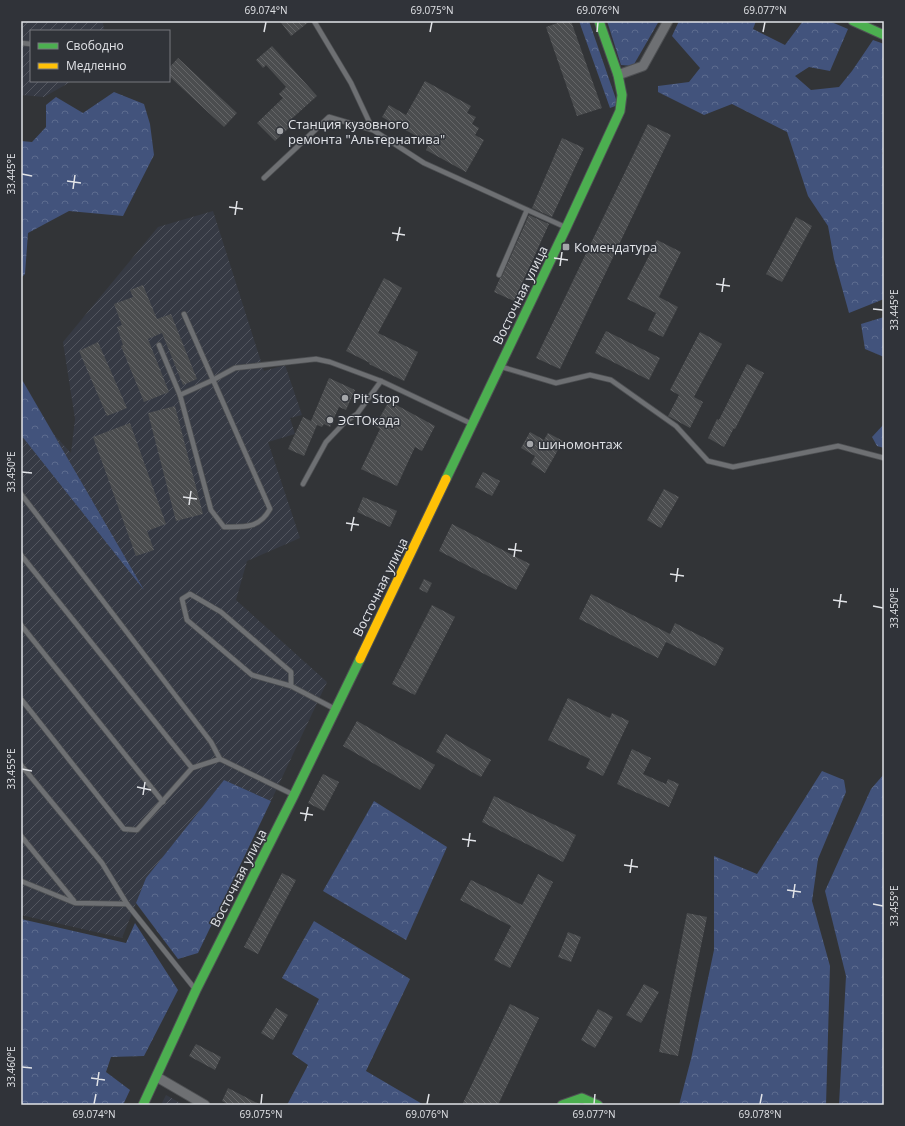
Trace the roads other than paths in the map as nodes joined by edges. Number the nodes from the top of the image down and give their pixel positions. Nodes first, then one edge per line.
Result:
1 (314, 21) edge
2 (599, 21) edge
3 (668, 21) edge
4 (853, 21) edge
5 (884, 35) edge
6 (618, 75) junction
7 (373, 130) junction
8 (264, 178) dead end
9 (527, 210) junction
10 (566, 228) junction
11 (498, 275) dead end
12 (184, 314) dead end
13 (160, 345) dead end
14 (500, 367) junction
15 (213, 380) junction
16 (381, 382) junction
17 (180, 395) junction
18 (472, 424) junction
19 (884, 458) edge
20 (303, 484) dead end
21 (21, 494) edge
22 (21, 555) edge
23 (21, 625) edge
24 (292, 686) junction
25 (21, 699) edge
26 (335, 709) junction
27 (220, 759) junction
28 (21, 765) edge
29 (192, 768) junction
30 (294, 795) junction
31 (163, 802) junction
32 (21, 836) edge
33 (21, 881) edge
34 (75, 903) junction
35 (127, 904) junction
36 (196, 990) junction
37 (157, 1077) junction
38 (143, 1105) edge
39 (205, 1105) edge
40 (562, 1105) edge
41 (598, 1105) edge

1 - 7 lane
2 - 6 street, Восточная улица
3 - 6 street
4 - 5 street
6 - 10 street, Восточная улица
7 - 8 lane
7 - 9 lane
9 - 10 lane
9 - 11 lane
10 - 14 street, Восточная улица
12 - 15 lane
13 - 17 lane
14 - 18 street, Восточная улица
14 - 19 lane
15 - 16 lane
15 - 17 lane
15 - 17 lane
16 - 18 lane
16 - 20 lane
18 - 26 street, Восточная улица
21 - 27 lane
22 - 29 lane
23 - 31 lane
24 - 24 lane
24 - 26 lane
25 - 31 lane
26 - 30 street, Восточная улица
27 - 29 lane
27 - 30 lane
28 - 35 lane
29 - 31 lane
30 - 36 street, Восточная улица
32 - 34 lane
33 - 34 lane
34 - 35 lane
35 - 36 lane
36 - 37 street, Восточная улица
37 - 38 street, Восточная улица
37 - 39 street
40 - 41 street

